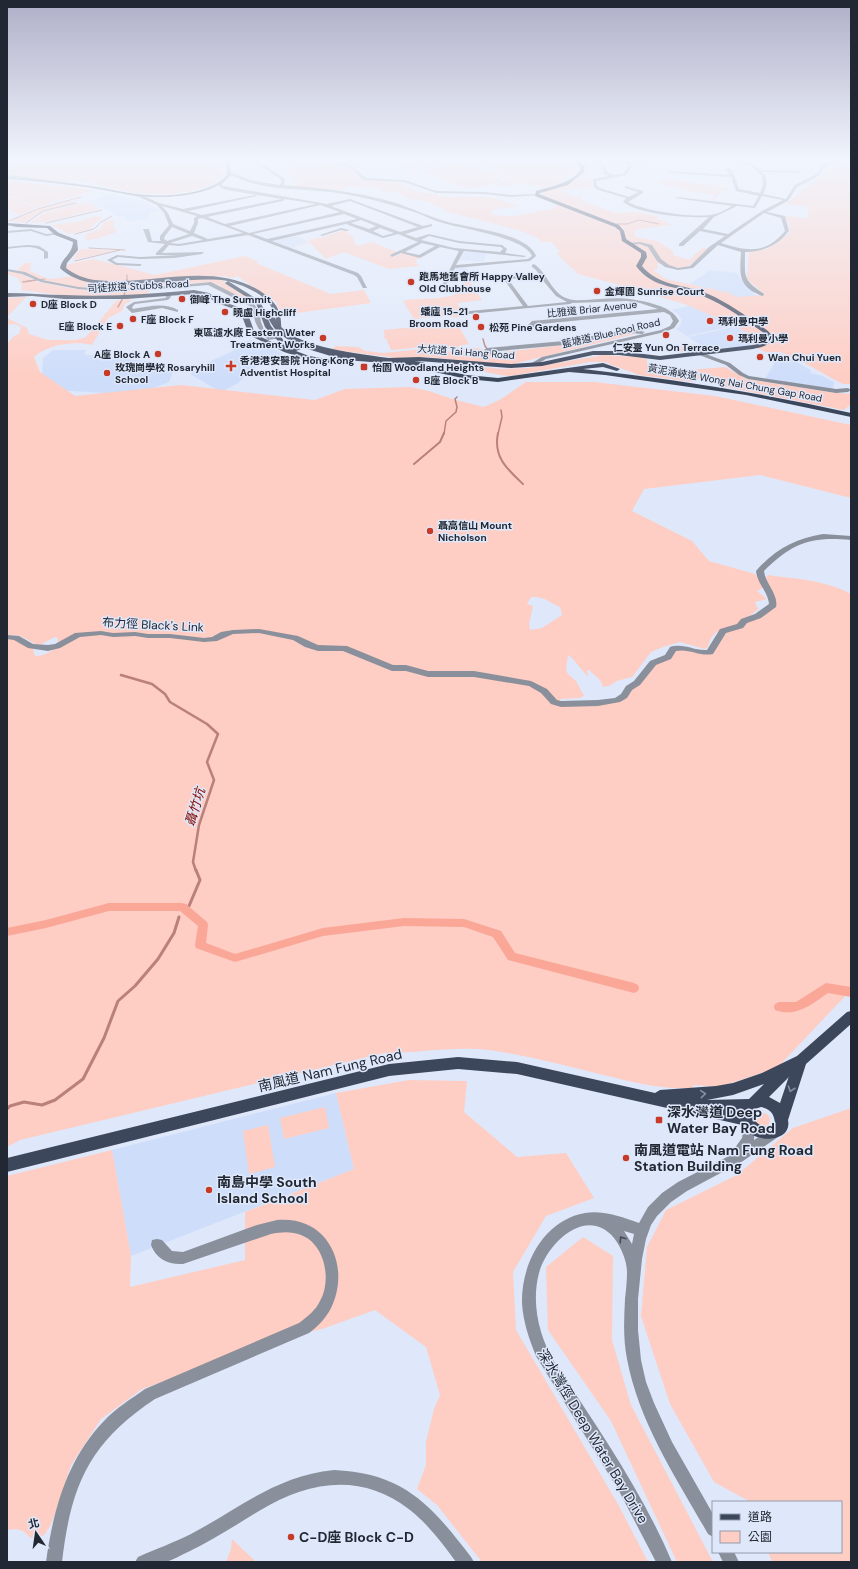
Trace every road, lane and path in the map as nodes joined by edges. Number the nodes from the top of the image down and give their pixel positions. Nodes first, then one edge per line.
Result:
1 (41, 233) edge
2 (146, 233) edge
3 (148, 233) edge
4 (165, 233) edge
5 (252, 233) edge
6 (301, 233) edge
7 (328, 233) edge
8 (374, 233) edge
9 (488, 233) edge
10 (622, 233) edge
11 (695, 233) edge
12 (718, 233) edge
13 (732, 233) edge
14 (787, 233) edge
15 (57, 234) joint
16 (191, 234) joint
17 (248, 234) junction
18 (399, 234) joint
19 (322, 235) dead end
20 (729, 235) junction
21 (146, 239) dead end
22 (416, 240) junction
23 (209, 241) junction
24 (266, 241) junction
25 (421, 242) junction
26 (166, 243) junction
27 (717, 243) junction
28 (631, 244) junction
29 (681, 245) dead end
30 (439, 246) junction
31 (7, 248) edge
32 (462, 250) junction
33 (743, 251) junction
34 (401, 252) junction
35 (502, 253) junction
36 (392, 256) dead end
37 (46, 258) dead end
38 (530, 260) junction
39 (140, 265) dead end
40 (453, 267) junction
41 (7, 270) edge
42 (539, 270) junction
43 (230, 280) junction
44 (365, 287) dead end
45 (448, 292) dead end
46 (168, 293) junction
47 (7, 295) edge
48 (762, 295) dead end
49 (568, 301) junction
50 (577, 302) junction
51 (563, 304) junction
52 (526, 307) junction
53 (658, 307) junction
54 (665, 310) junction
55 (176, 311) dead end
56 (647, 312) junction
57 (470, 313) dead end
58 (538, 323) dead end
59 (629, 331) junction
60 (658, 332) junction
61 (641, 335) junction
62 (282, 343) junction
63 (296, 348) junction
64 (489, 350) dead end
65 (701, 354) junction
66 (532, 365) junction
67 (514, 378) junction
68 (848, 390) dead end
69 (851, 415) edge
70 (851, 538) edge
71 (7, 637) edge
72 (851, 1016) edge
73 (801, 1060) junction
74 (636, 1095) junction
75 (752, 1104) junction
76 (687, 1106) junction
77 (782, 1118) junction
78 (748, 1122) junction
79 (774, 1133) junction
80 (729, 1163) junction
81 (7, 1165) edge
82 (592, 1219) junction
83 (642, 1231) junction
84 (157, 1245) dead end
85 (633, 1273) junction
86 (712, 1527) edge
87 (726, 1553) edge
88 (54, 1562) edge
89 (143, 1562) edge
90 (466, 1562) edge
91 (664, 1562) edge
92 (731, 1562) edge

1 - 15 street
2 - 21 street
3 - 26 street
4 - 26 street
5 - 17 street
6 - 24 street
7 - 19 street
8 - 18 street
9 - 38 street
10 - 28 main road, 大坑道 Tai Hang Road
11 - 29 street
12 - 20 street
13 - 20 street
14 - 33 street
15 - 43 main road, 司徒拔道 Stubbs Road
16 - 23 street
16 - 26 street
17 - 23 street
17 - 24 street
18 - 22 street
20 - 27 street
22 - 25 street
22 - 35 street
23 - 26 street
24 - 44 street
25 - 30 street
25 - 34 street
26 - 39 street
27 - 28 street
27 - 33 street
28 - 65 main road, 大坑道 Tai Hang Road
30 - 32 street
30 - 34 street
31 - 37 street
32 - 35 street
32 - 40 street
33 - 48 street
34 - 36 street
35 - 38 street
38 - 40 street
38 - 42 street
40 - 45 street
41 - 62 street
42 - 49 street
42 - 52 street
43 - 62 main road
43 - 62 main road, 司徒拔道 Stubbs Road
43 - 67 main road, bridge
46 - 47 main road, 司徒拔道 Stubbs Road
46 - 55 street
46 - 62 main road, 司徒拔道 Stubbs Road
49 - 50 street, 藍塘道 Blue Pool Road
49 - 51 street
50 - 51 street
50 - 53 street, 藍塘道 Blue Pool Road
51 - 52 street
52 - 57 street
53 - 54 street, 藍塘道 Blue Pool Road
53 - 56 street, 比雅道 Briar Avenue
54 - 56 street, 比雅道 Briar Avenue
54 - 60 street, 藍塘道 Blue Pool Road
56 - 58 street, 比雅道 Briar Avenue
59 - 60 street
59 - 61 street
59 - 64 street
60 - 61 street, 藍塘道 Blue Pool Road
61 - 66 street, 藍塘道 Blue Pool Road
62 - 63 main road
63 - 66 main road, 大坑道 Tai Hang Road
63 - 67 main road, 黃泥涌峽道 Wong Nai Chung Gap Road
65 - 66 main road, 大坑道 Tai Hang Road
65 - 68 street
67 - 69 main road, 黃泥涌峽道 Wong Nai Chung Gap Road
70 - 71 street, 布力徑 Black's Link
72 - 73 main road
74 -> 73 main road
73 - 75 main road
73 -> 77 main road
74 - 76 main road, 南風道 Nam Fung Road
74 - 81 main road, 南風道 Nam Fung Road
75 - 76 main road, 南風道 Nam Fung Road
75 - 77 main road
75 - 78 main road
76 - 78 main road, 南風道 Nam Fung Road
77 - 79 main road
78 - 79 main road
78 - 80 street
79 - 80 street
80 - 83 street
82 - 83 street, 深水灣徑 Deep Water Bay Drive
85 -> 82 street
82 - 91 street, 深水灣徑 Deep Water Bay Drive
83 - 85 street
84 - 88 street
85 - 86 street
87 - 92 street
89 - 90 street

